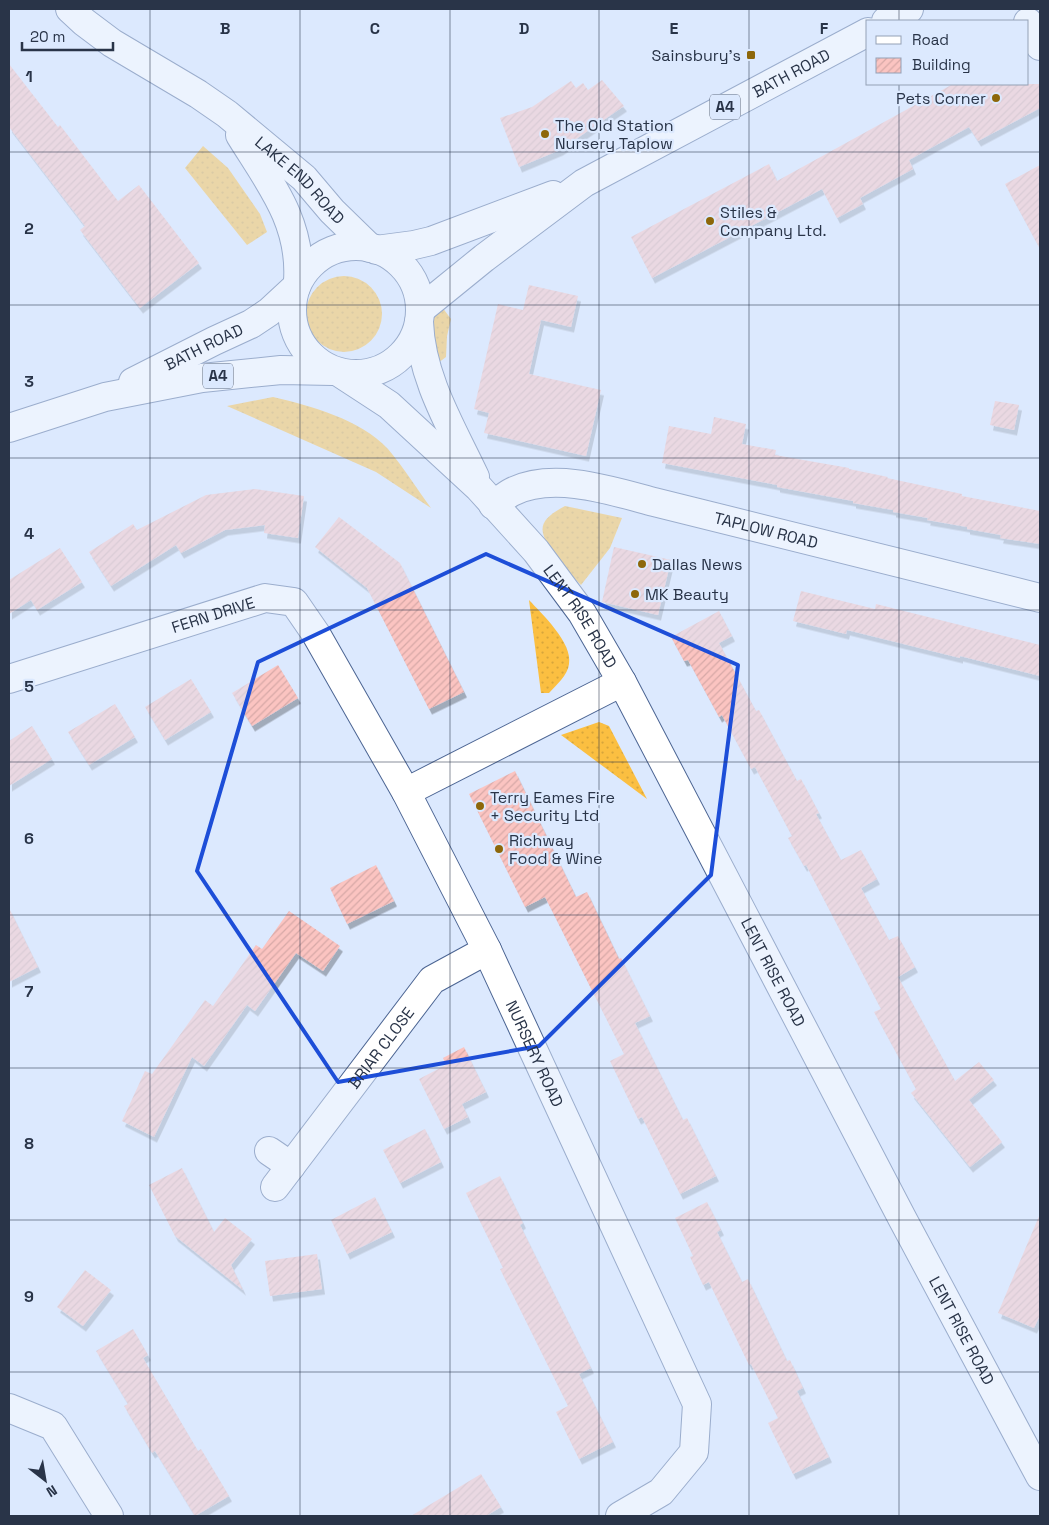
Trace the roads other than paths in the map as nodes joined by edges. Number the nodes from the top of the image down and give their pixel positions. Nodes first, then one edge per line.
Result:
1 (70, 9) edge
2 (909, 9) edge
3 (888, 20) edge
4 (1029, 26) edge
5 (866, 33) edge
6 (1040, 46) edge
7 (227, 114) junction
8 (584, 183) junction
9 (373, 249) junction
10 (297, 284) junction
11 (419, 316) junction
12 (337, 372) junction
13 (105, 397) junction
14 (9, 428) edge
15 (486, 496) junction
16 (1040, 598) edge
17 (9, 679) edge
18 (622, 682) junction
19 (406, 792) junction
20 (487, 950) junction
21 (278, 1168) dead end
22 (9, 1408) edge
23 (1039, 1467) edge
24 (109, 1516) edge
25 (620, 1516) edge

1 - 7 street, LAKE END ROAD
2 - 3 street
4 - 6 street
5 - 8 street, BATH ROAD / A4
7 - 9 street, LAKE END ROAD
7 - 10 street, LAKE END ROAD
8 - 9 street, BATH ROAD / A4
8 - 11 street, BATH ROAD / A4
9 - 10 street
9 - 11 street
10 - 12 street
10 - 13 street, BATH ROAD / A4
11 - 12 street
11 - 15 street, LENT RISE ROAD
12 - 13 street, BATH ROAD / A4
12 - 15 street, LENT RISE ROAD
13 - 14 street, BATH ROAD / A4
15 - 16 street, TAPLOW ROAD
15 - 18 street, LENT RISE ROAD
17 - 19 street, FERN DRIVE
18 - 19 street
18 - 23 street, LENT RISE ROAD
19 - 20 street, NURSERY ROAD
20 - 21 street, BRIAR CLOSE
20 - 25 street, NURSERY ROAD
22 - 24 street

